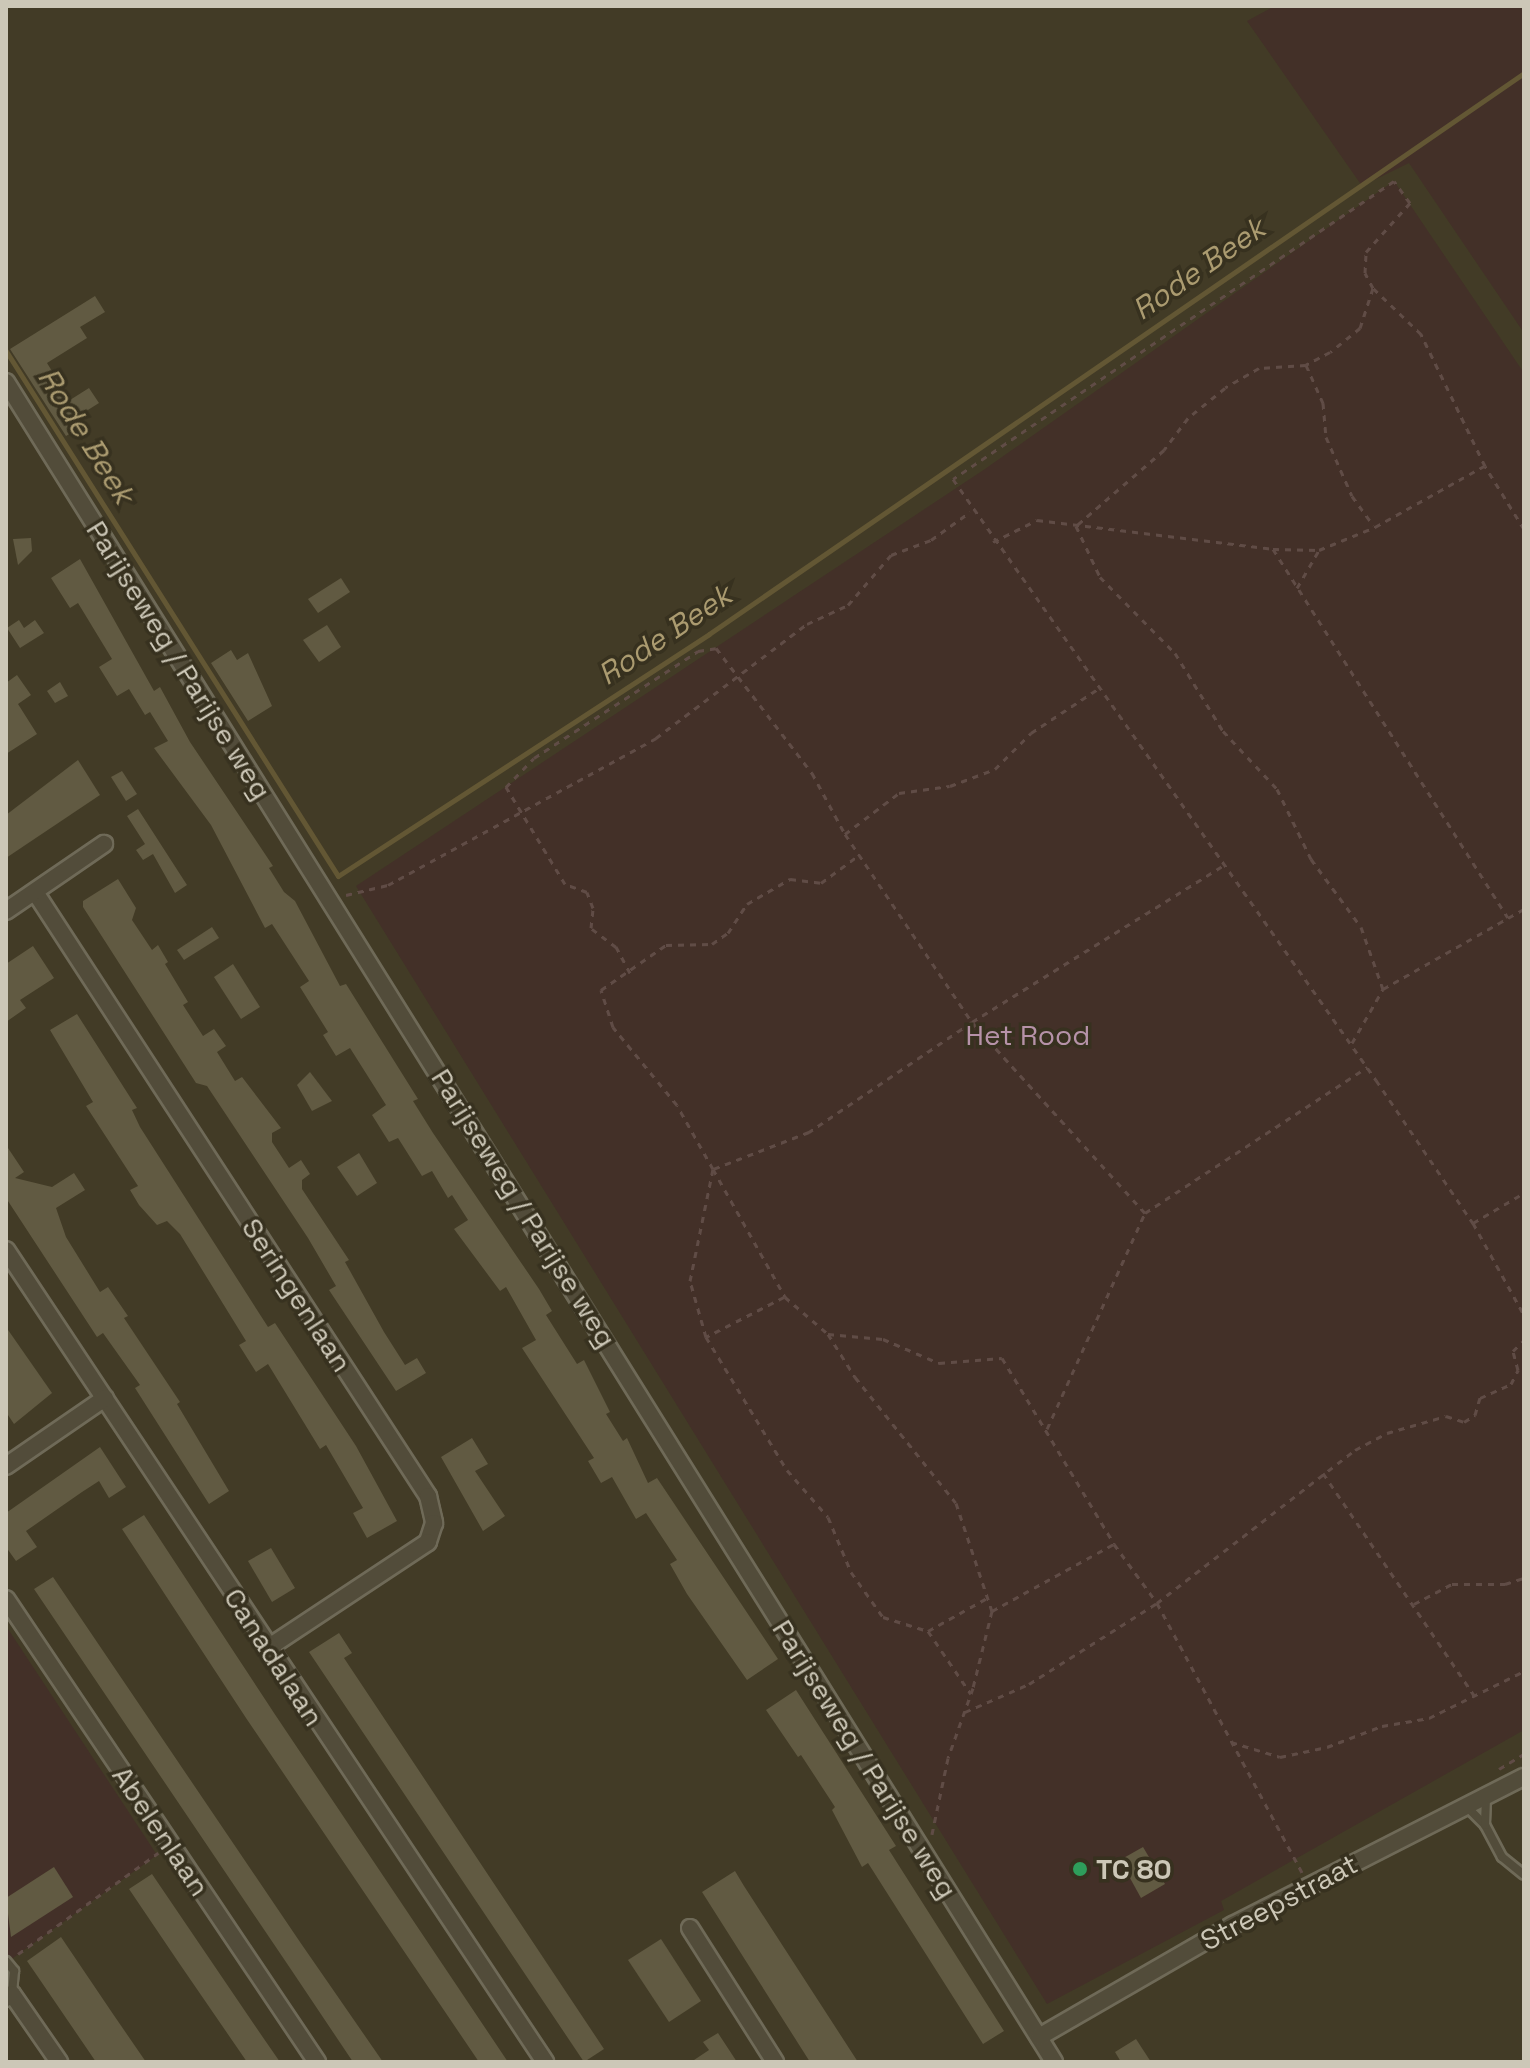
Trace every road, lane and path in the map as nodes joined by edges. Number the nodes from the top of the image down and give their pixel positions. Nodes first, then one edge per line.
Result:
1 (1373, 288) junction
2 (1306, 365) junction
3 (6, 382) edge
4 (13, 408) edge
5 (1485, 466) junction
6 (972, 511) junction
7 (1076, 526) junction
8 (1375, 527) junction
9 (1524, 529) edge
10 (993, 542) junction
11 (1273, 549) junction
12 (1319, 550) junction
13 (1297, 588) junction
14 (740, 679) junction
15 (1098, 689) junction
16 (521, 812) junction
17 (845, 834) junction
18 (104, 844) dead end
19 (859, 855) junction
20 (1224, 865) junction
21 (35, 892) junction
22 (331, 899) junction
23 (1524, 909) edge
24 (6, 911) edge
25 (1508, 918) junction
26 (630, 973) junction
27 (1383, 989) junction
28 (972, 1022) junction
29 (1351, 1044) junction
30 (1367, 1067) junction
31 (713, 1169) junction
32 (1524, 1193) edge
33 (1145, 1213) junction
34 (1473, 1223) junction
35 (6, 1250) edge
36 (785, 1297) junction
37 (1524, 1315) edge
38 (828, 1334) junction
39 (706, 1337) junction
40 (1524, 1340) edge
41 (105, 1398) junction
42 (1047, 1429) junction
43 (6, 1466) edge
44 (1323, 1473) junction
45 (1114, 1544) junction
46 (1524, 1578) edge
47 (988, 1598) junction
48 (6, 1599) edge
49 (1157, 1603) junction
50 (1412, 1605) junction
51 (992, 1611) junction
52 (928, 1631) junction
53 (268, 1648) junction
54 (1524, 1671) edge
55 (971, 1694) junction
56 (1475, 1697) junction
57 (964, 1712) junction
58 (1230, 1742) junction
59 (1524, 1777) edge
60 (1486, 1800) junction
61 (1468, 1808) junction
62 (1485, 1825) junction
63 (931, 1840) dead end
64 (170, 1844) junction
65 (1524, 1875) edge
66 (1306, 1879) dead end
67 (690, 1928) dead end
68 (6, 1961) edge
69 (14, 1971) junction
70 (9, 1996) edge
71 (1039, 2037) junction
72 (59, 2062) edge
73 (317, 2062) edge
74 (545, 2062) edge
75 (775, 2062) edge
76 (1054, 2062) edge

1 - 2 path
1 - 5 path
1 - 6 path
2 - 7 path
2 - 8 path
3 - 4 street, Parijseweg / Parijse weg
4 - 22 street, Parijseweg / Parijse weg
5 - 8 path
5 - 9 path
6 - 10 path
6 - 14 path
7 - 10 path
7 - 11 path
7 - 27 path
8 - 12 path
10 - 15 path
11 - 12 path
11 - 13 path
12 - 13 path
13 - 25 path
14 - 16 path
14 - 16 path
14 - 17 path
15 - 17 path
15 - 20 path
16 - 22 path
16 - 26 path
17 - 19 path
18 - 21 street
19 - 26 path
19 - 28 path
20 - 28 path
20 - 29 path
21 - 24 street
21 - 53 street, Seringenlaan
22 - 71 street, Parijseweg / Parijse weg
23 - 25 path
25 - 27 path
26 - 31 path
27 - 29 path
28 - 31 path
28 - 33 path
29 - 30 path
30 - 33 path
30 - 34 path
31 - 36 path
31 - 39 path
32 - 34 path
33 - 42 path
34 - 37 path
35 - 41 street, Canadalaan
36 - 38 path
36 - 39 path
38 - 42 path
38 - 47 path
39 - 52 path
40 - 44 path
41 - 43 street
41 - 53 street, Canadalaan
42 - 45 path
44 - 49 path
44 - 50 path
45 - 49 path
45 - 51 path
46 - 50 path
47 - 51 path
47 - 52 path
48 - 64 street, Abelenlaan
49 - 57 path
49 - 58 path
50 - 56 path
51 - 55 path
52 - 55 path
53 - 74 street, Canadalaan
54 - 56 path
55 - 57 path
56 - 58 path
57 - 63 path
58 - 66 path
59 - 60 street, Streepstraat
60 - 61 street, Streepstraat
60 - 62 lane
61 - 62 lane
61 - 71 street, Streepstraat
62 - 65 lane
64 - 69 path
64 - 73 street, Abelenlaan
67 - 75 street
68 - 69 lane
69 - 70 lane
70 - 72 street
71 - 76 street, Parijseweg / Parijse weg

